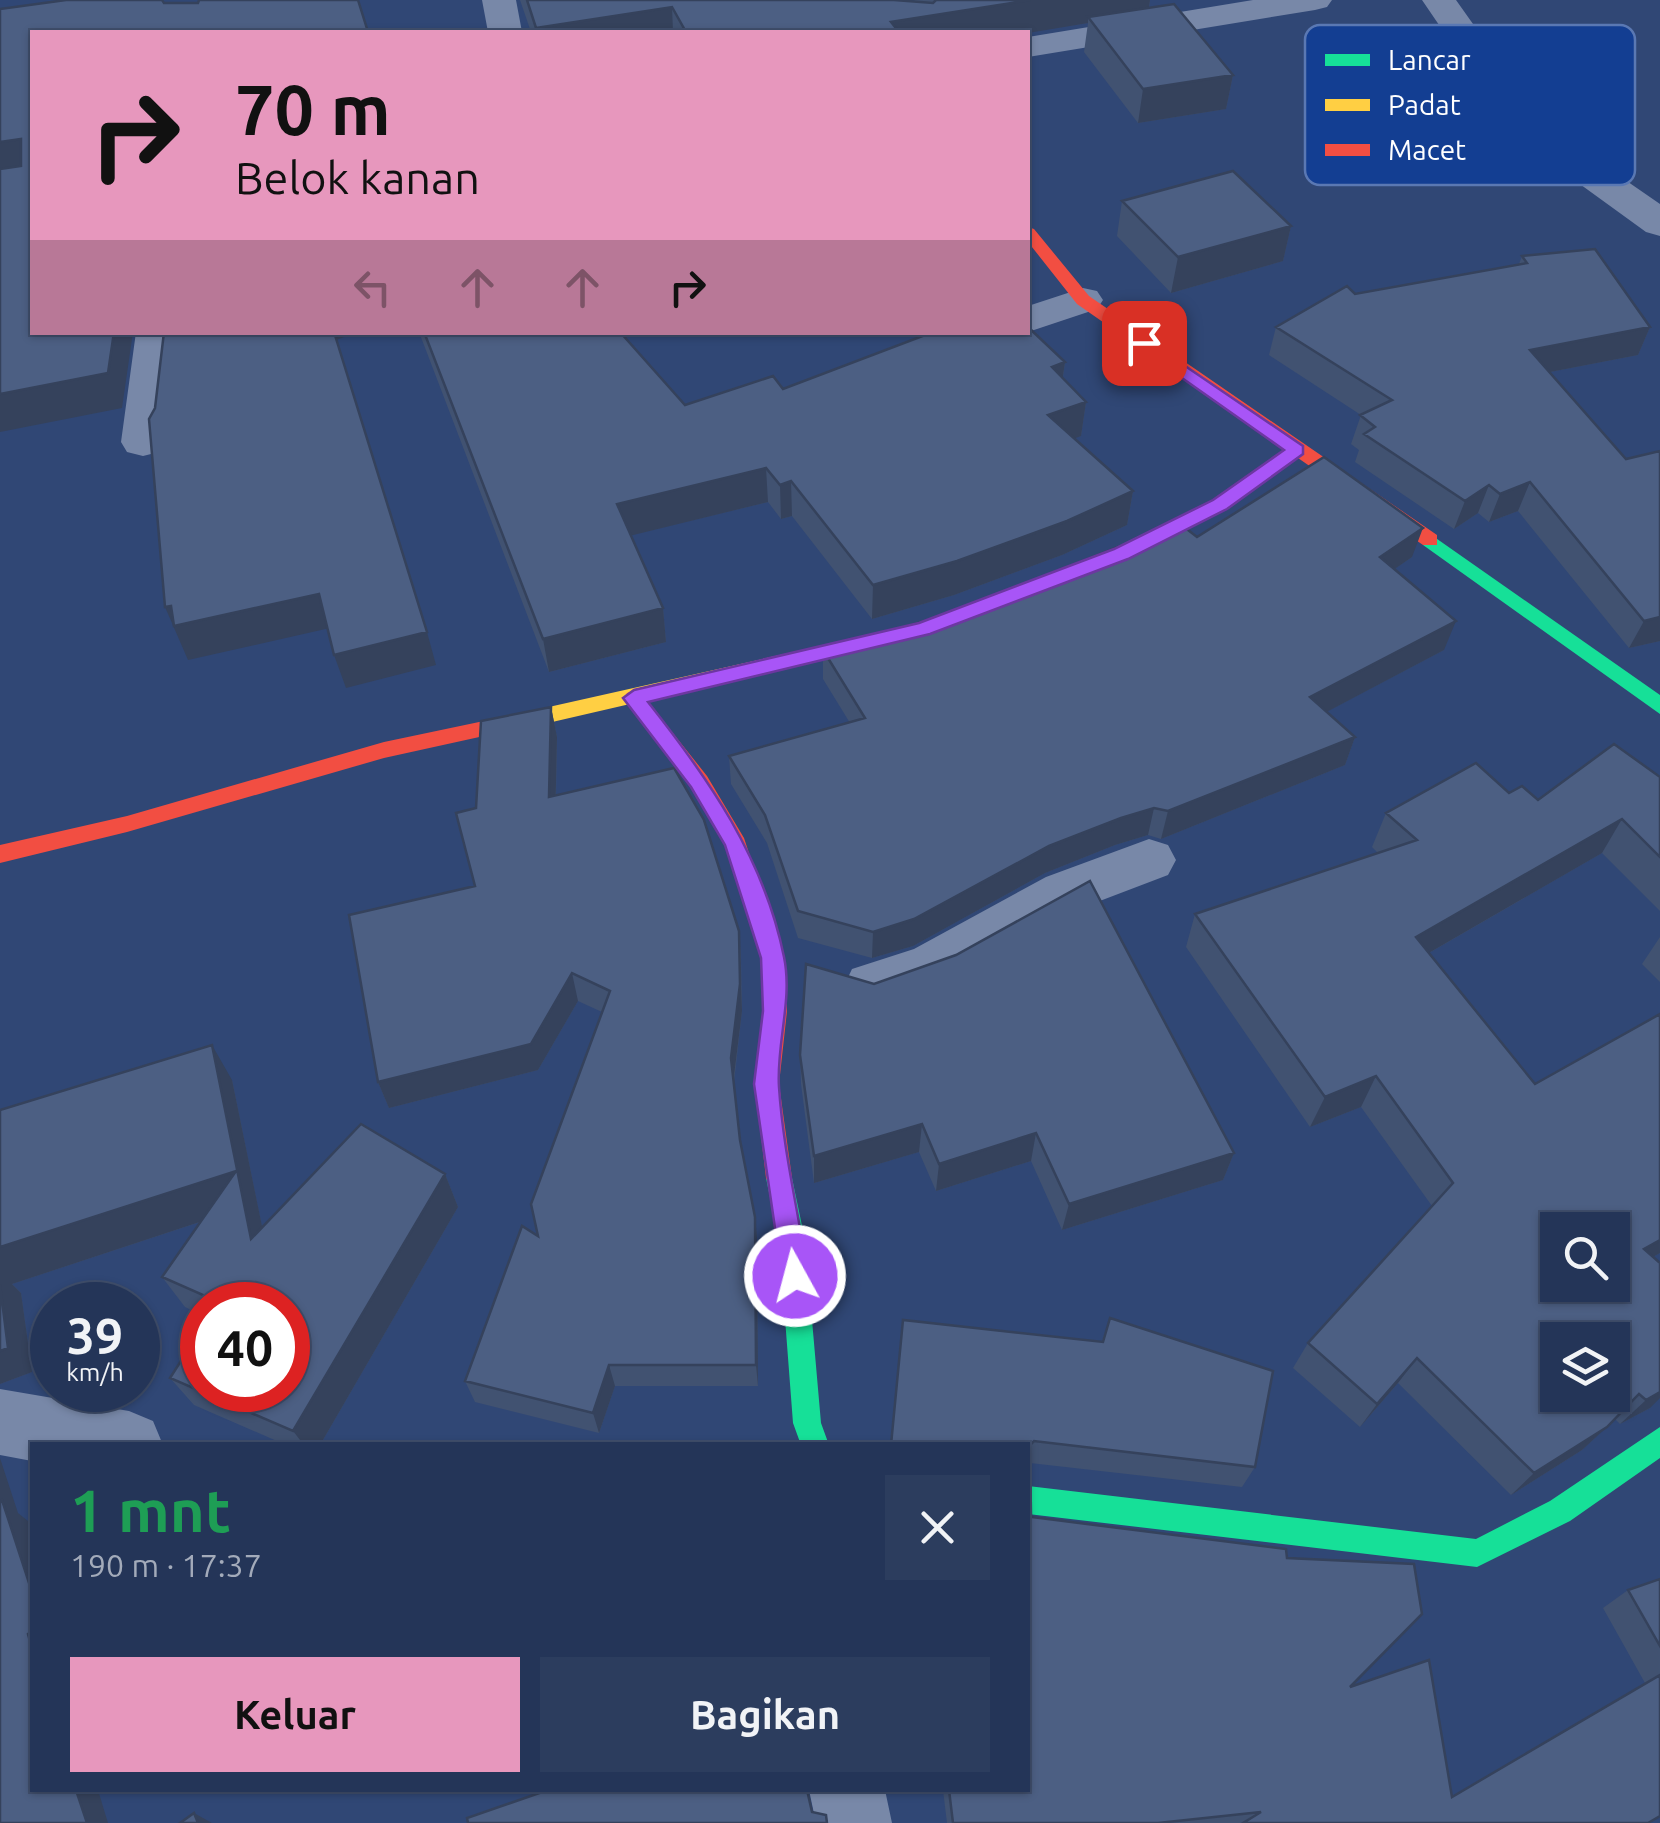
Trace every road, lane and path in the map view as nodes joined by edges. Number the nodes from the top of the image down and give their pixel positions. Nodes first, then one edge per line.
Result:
1 (500, 0) edge
2 (1315, 0) edge
3 (1439, 0) edge
4 (1456, 25) edge
5 (504, 30) edge
6 (1030, 47) edge
7 (1613, 185) edge
8 (1660, 224) edge
9 (1030, 234) edge
10 (1083, 300) junction
11 (1030, 319) edge
12 (157, 335) edge
13 (143, 442) dead end
14 (1296, 450) junction
15 (1085, 568) edge
16 (923, 629) edge
17 (634, 698) junction
18 (1660, 706) edge
19 (0, 854) edge
20 (1149, 860) dead end
21 (773, 958) junction
22 (0, 1422) edge
23 (1660, 1441) edge
24 (111, 1442) edge
25 (814, 1442) edge
26 (1030, 1500) edge
27 (847, 1792) edge
28 (854, 1823) edge

1 - 5 street
2 - 6 street
3 - 4 street
7 - 8 street
9 - 10 street
10 - 11 street
10 - 14 street
12 - 13 street
14 - 15 street
14 - 18 street
16 - 17 street
17 - 19 street
17 - 21 street
20 - 21 street
21 - 25 street
22 - 24 street
23 - 26 street
27 - 28 street

